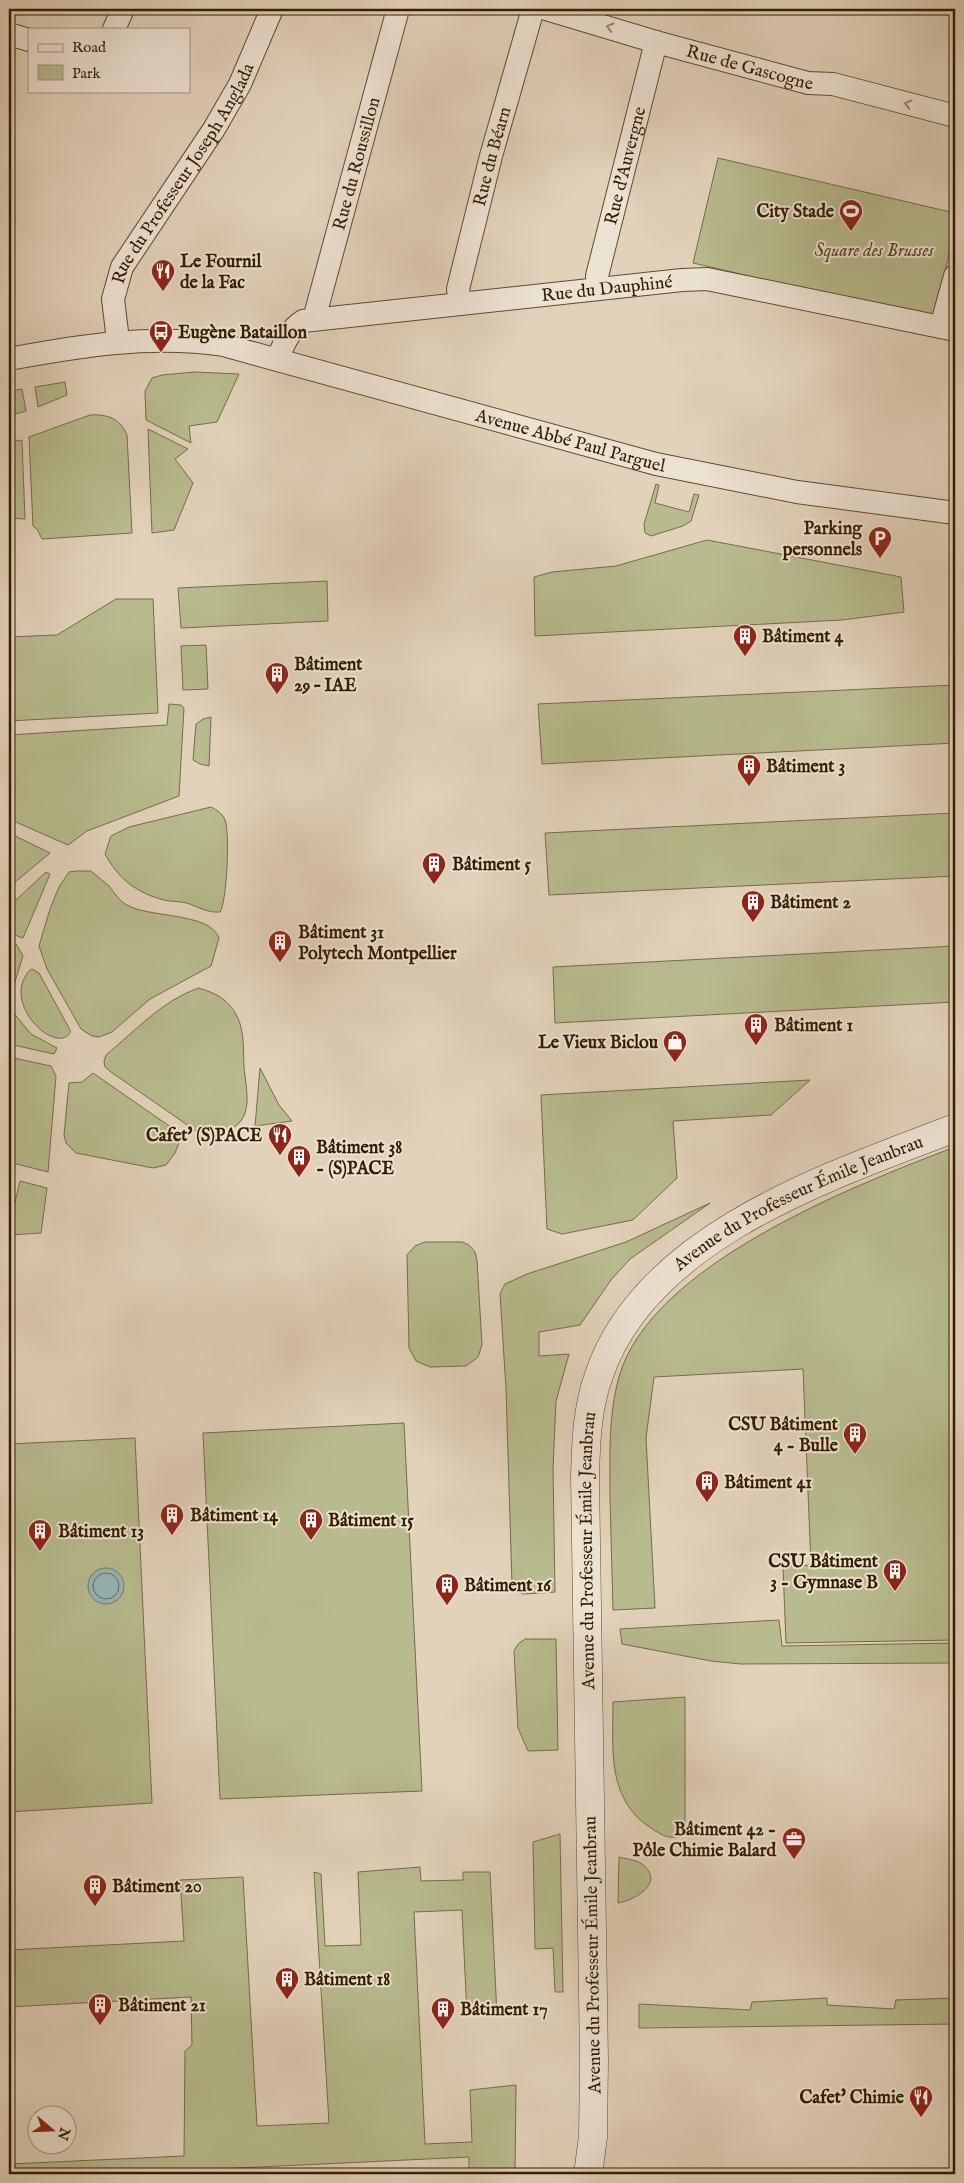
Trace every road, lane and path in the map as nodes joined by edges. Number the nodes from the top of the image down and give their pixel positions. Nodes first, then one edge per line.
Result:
1 (123, 9) edge
2 (272, 9) edge
3 (398, 9) edge
4 (533, 9) edge
5 (546, 9) edge
6 (114, 28) edge
7 (9, 34) edge
8 (28, 40) edge
9 (656, 42) junction
10 (955, 116) edge
11 (955, 276) edge
12 (599, 288) junction
13 (460, 304) junction
14 (314, 319) junction
15 (948, 328) edge
16 (114, 343) junction
17 (9, 359) edge
18 (278, 359) junction
19 (955, 513) edge
20 (955, 1128) edge
21 (588, 2174) edge

1 - 6 street
2 - 16 street, Rue du Professeur Joseph Anglada
3 - 14 street, Rue du Roussillon
4 - 13 street, Rue du Béarn
9 -> 5 street, Rue de Gascogne
7 - 8 street
10 -> 9 street, Rue de Gascogne
9 - 12 street, Rue d'Auvergne
11 - 15 street
12 - 13 street, Rue du Dauphiné
12 - 15 street, Rue du Dauphiné
13 - 14 street, Rue du Dauphiné
14 - 18 street, Rue du Dauphiné
16 - 17 street, Avenue Abbé Paul Parguel
16 - 18 street, Avenue Abbé Paul Parguel
18 - 19 street, Avenue Abbé Paul Parguel
20 - 21 street, Avenue du Professeur Émile Jeanbrau

